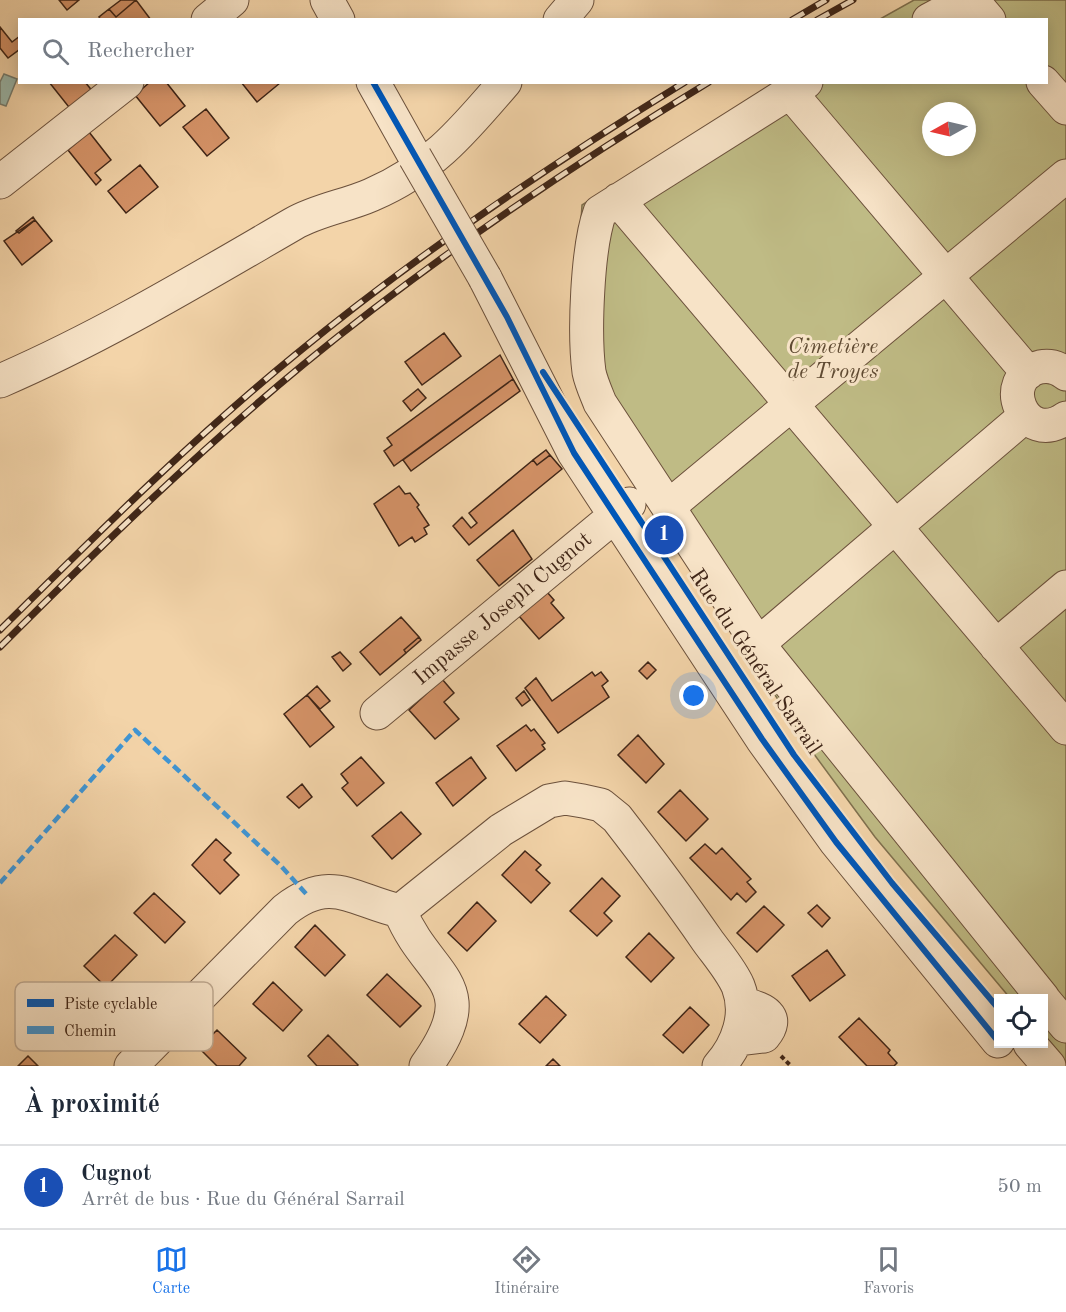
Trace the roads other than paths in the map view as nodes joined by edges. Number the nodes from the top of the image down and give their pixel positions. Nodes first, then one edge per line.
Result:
1 (232, 0) edge
2 (327, 0) edge
3 (577, 0) edge
4 (969, 0) edge
5 (210, 18) edge
6 (337, 18) edge
7 (562, 18) edge
8 (933, 18) edge
9 (986, 18) edge
10 (124, 84) edge
11 (374, 84) edge
12 (503, 84) edge
13 (1045, 84) edge
14 (797, 87) edge
15 (1066, 108) edge
16 (1066, 176) edge
17 (0, 182) edge
18 (618, 200) junction
19 (947, 276) junction
20 (1028, 373) junction
21 (1066, 374) edge
22 (0, 381) edge
23 (790, 404) junction
24 (1025, 416) junction
25 (1066, 420) edge
26 (668, 507) junction
27 (622, 510) junction
28 (895, 527) junction
29 (1066, 587) edge
30 (758, 644) junction
31 (996, 646) junction
32 (377, 713) dead end
33 (1066, 728) edge
34 (400, 911) junction
35 (213, 983) edge
36 (1039, 994) edge
37 (994, 1002) edge
38 (1048, 1005) edge
39 (1066, 1026) edge
40 (146, 1051) edge
41 (1010, 1051) edge
42 (131, 1066) edge
43 (426, 1066) edge
44 (719, 1066) edge
45 (1050, 1066) edge

1 - 5 street
2 - 6 street
3 - 7 street
4 - 8 street
4 - 9 street
10 - 17 street
11 - 27 street, Rue du Général Sarrail, bridge
12 - 22 street
13 - 15 street
14 - 18 street
14 - 19 street
16 - 19 street
18 - 23 street
18 - 26 street
19 - 20 street
19 - 23 street
20 - 21 street
20 - 24 street
23 - 26 street
23 - 28 street
24 - 25 street
24 - 28 street
26 - 30 street
27 - 32 street, Impasse Joseph Cugnot
27 - 37 street, Rue du Général Sarrail
27 - 41 street, Rue du Général Sarrail
28 - 30 street
28 - 31 street
29 - 31 street
30 - 36 street
31 - 33 street
34 - 35 street
34 - 43 street
34 - 44 street
38 - 39 street
40 - 42 street
41 - 45 street, Rue du Général Sarrail

